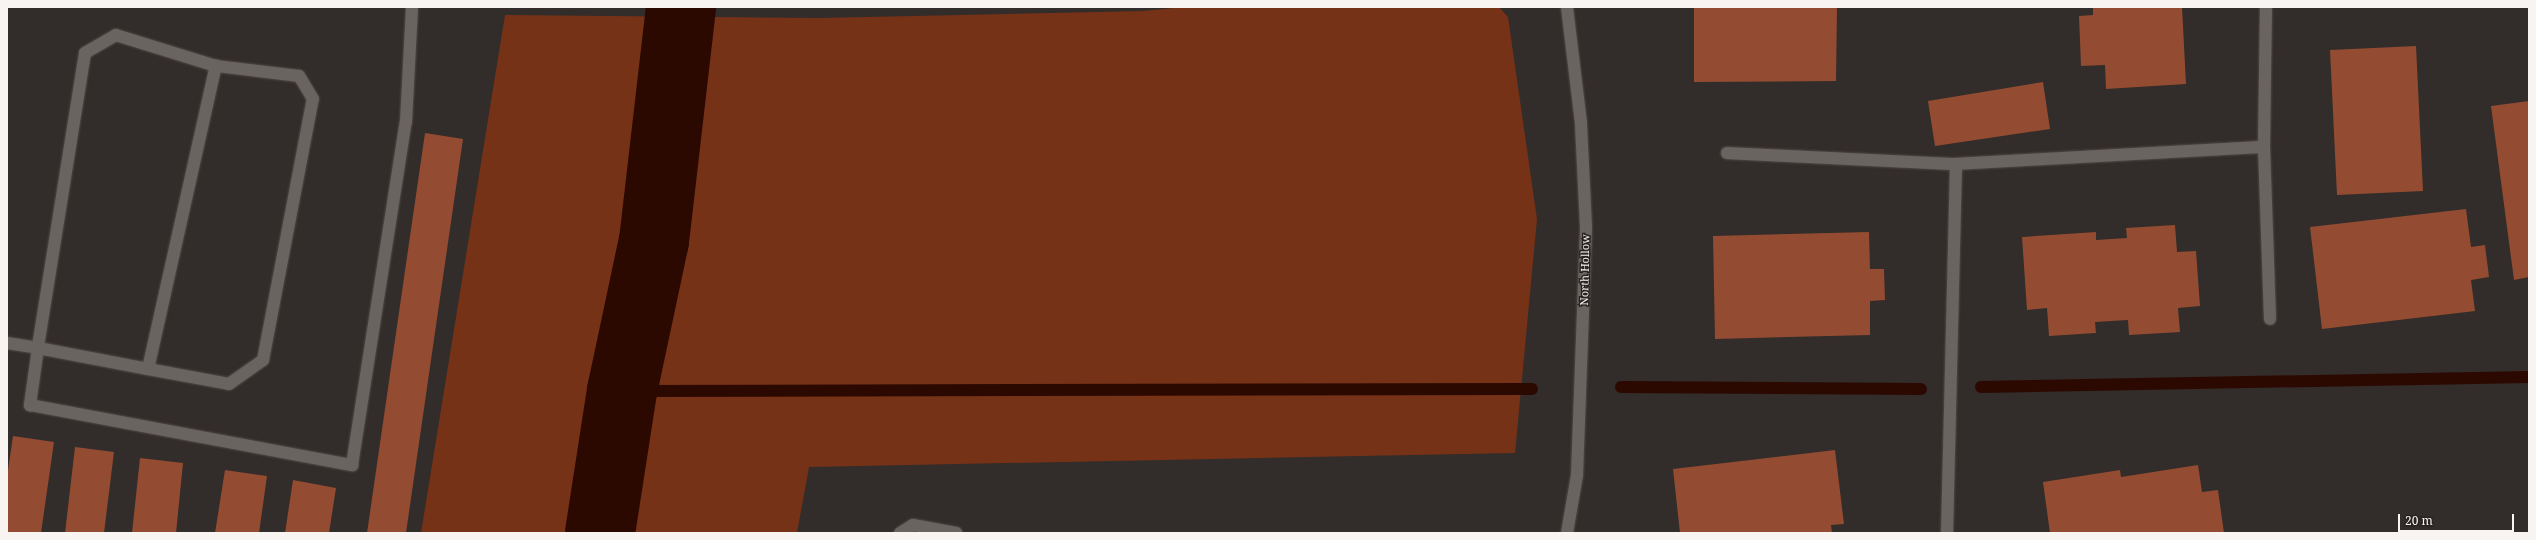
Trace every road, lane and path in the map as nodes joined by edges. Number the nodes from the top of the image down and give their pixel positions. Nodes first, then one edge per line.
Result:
1 (412, 7) edge
2 (1567, 7) edge
3 (2266, 7) edge
4 (216, 66) junction
5 (2264, 147) junction
6 (1727, 153) dead end
7 (1956, 164) junction
8 (2270, 319) dead end
9 (7, 342) edge
10 (38, 348) junction
11 (148, 369) junction
12 (900, 533) edge
13 (956, 533) edge
14 (1567, 533) edge
15 (1947, 533) edge

1 - 10 street
2 - 14 street, North Hollow
3 - 5 street
4 - 10 street
4 - 11 street
4 - 11 street
5 - 7 street
5 - 8 street
6 - 7 street
7 - 15 street
9 - 10 street
10 - 11 street
12 - 13 street

